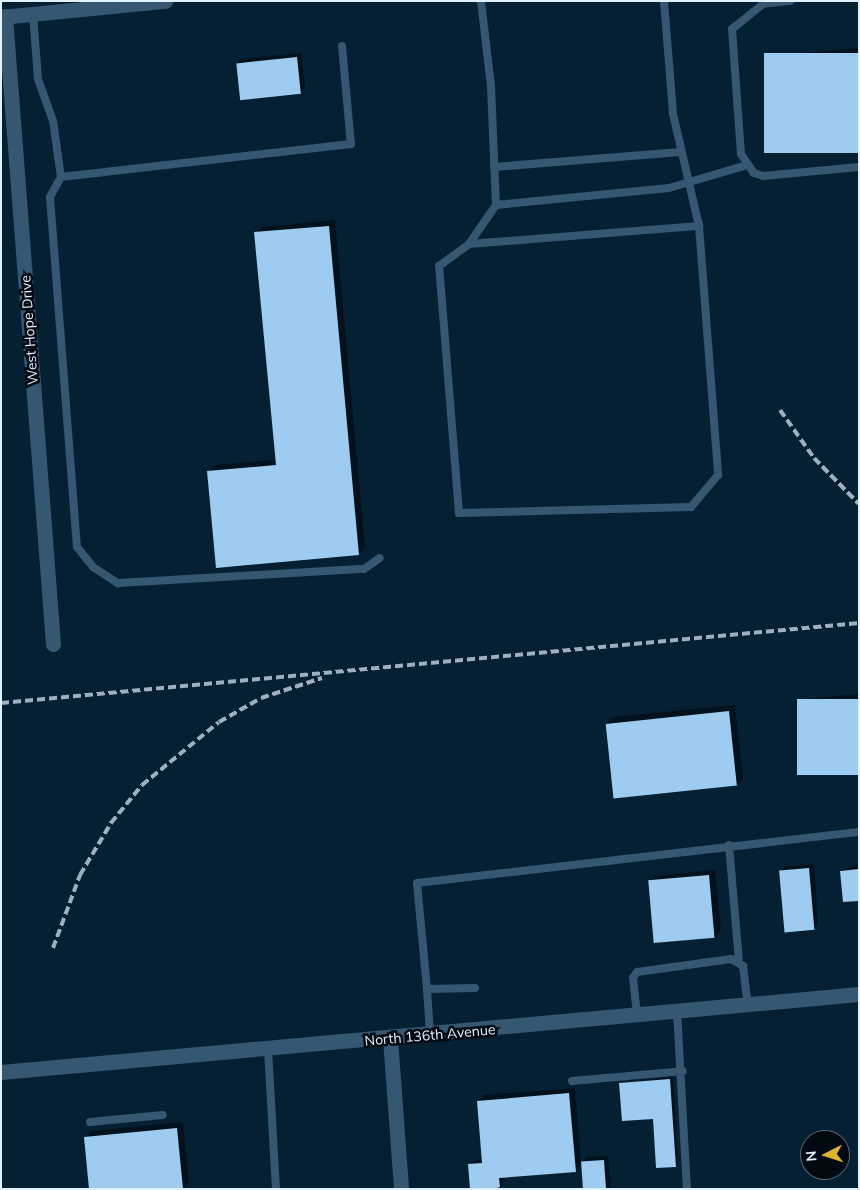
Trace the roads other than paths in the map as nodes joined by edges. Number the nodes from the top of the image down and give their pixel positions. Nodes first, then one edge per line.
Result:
1 (165, 1) edge
2 (481, 1) edge
3 (664, 1) edge
4 (790, 1) edge
5 (33, 14) junction
6 (3, 16) edge
7 (342, 46) dead end
8 (680, 152) junction
9 (747, 165) junction
10 (494, 167) junction
11 (859, 167) edge
12 (61, 176) junction
13 (686, 183) junction
14 (496, 205) junction
15 (698, 226) junction
16 (469, 244) junction
17 (380, 558) dead end
18 (53, 644) dead end
19 (859, 832) edge
20 (728, 845) junction
21 (739, 962) junction
22 (475, 988) dead end
23 (427, 990) junction
24 (859, 994) edge
25 (748, 1005) junction
26 (677, 1011) junction
27 (637, 1015) junction
28 (430, 1035) junction
29 (390, 1038) junction
30 (268, 1050) junction
31 (683, 1071) junction
32 (1, 1072) edge
33 (572, 1081) dead end
34 (163, 1115) dead end
35 (90, 1122) dead end
36 (276, 1189) edge
37 (401, 1189) edge
38 (687, 1189) edge

1 - 5 street
2 - 10 lane
3 - 8 lane
4 - 9 lane
5 - 6 street
5 - 12 lane
6 - 18 street, West Hope Drive
7 - 12 lane
8 - 10 lane
8 - 13 lane
9 - 11 lane
9 - 13 lane
10 - 14 lane
12 - 17 lane
13 - 14 lane
13 - 15 lane
14 - 16 lane
15 - 16 lane
15 - 16 lane
19 - 20 lane
20 - 21 lane
20 - 23 lane
21 - 25 lane
21 - 27 lane
22 - 23 lane
23 - 28 lane
24 - 25 street, North 136th Avenue
25 - 26 street, North 136th Avenue
26 - 27 street, North 136th Avenue
26 - 31 lane
27 - 28 street, North 136th Avenue
28 - 29 street, North 136th Avenue
29 - 30 street, North 136th Avenue
29 - 37 street
30 - 32 street, North 136th Avenue
30 - 36 lane
31 - 33 lane
31 - 38 lane
34 - 35 lane

